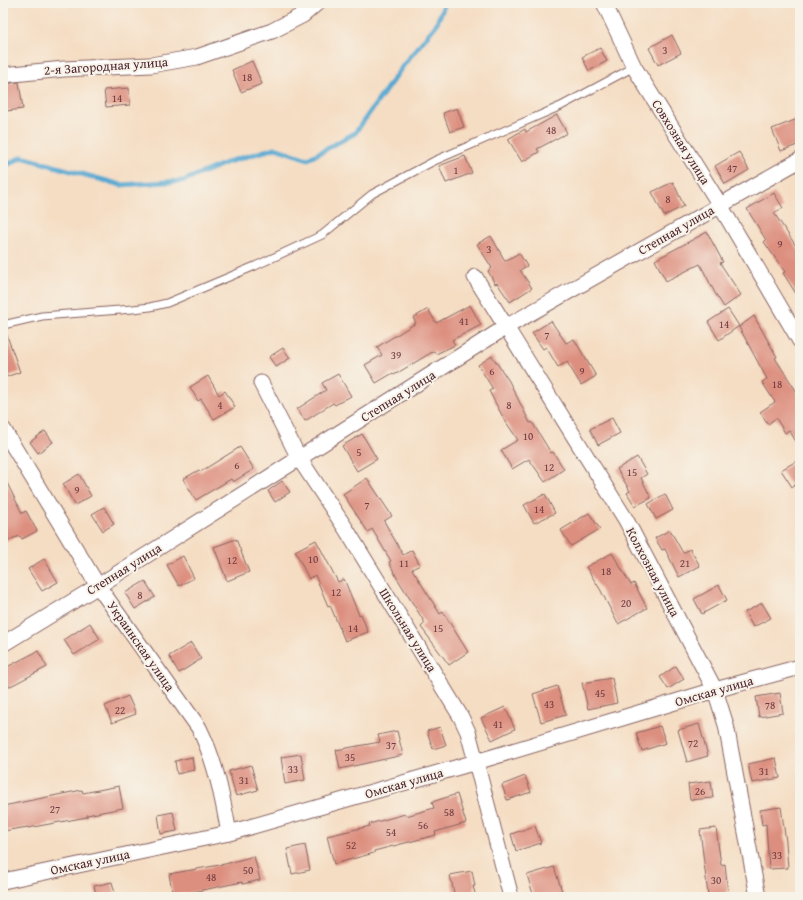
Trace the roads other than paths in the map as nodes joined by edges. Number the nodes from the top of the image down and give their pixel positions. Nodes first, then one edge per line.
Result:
1 (317, 3) edge
2 (604, 3) edge
3 (634, 67) junction
4 (3, 75) edge
5 (800, 160) edge
6 (720, 205) junction
7 (475, 277) dead end
8 (3, 325) edge
9 (506, 327) junction
10 (800, 341) edge
11 (261, 383) dead end
12 (3, 429) edge
13 (299, 458) junction
14 (98, 586) junction
15 (3, 644) edge
16 (800, 667) edge
17 (715, 690) junction
18 (476, 762) junction
19 (229, 833) junction
20 (3, 880) edge
21 (510, 897) edge
22 (758, 897) edge

1 - 4 street, 2-я Загородная улица
2 - 3 street, Совхозная улица
3 - 6 street, Совхозная улица
3 - 8 lane
5 - 6 street, Степная улица
6 - 9 street, Степная улица
6 - 10 street, Совхозная улица
7 - 9 street, Колхозная улица
9 - 13 street, Степная улица
9 - 17 street, Колхозная улица
11 - 13 street, Школьная улица
12 - 14 street, Украинская улица
13 - 14 street, Степная улица
13 - 18 street, Школьная улица
14 - 15 street, Степная улица
14 - 19 street, Украинская улица
16 - 17 street, Омская улица
17 - 18 street, Омская улица
17 - 22 street, Колхозная улица
18 - 19 street, Омская улица
18 - 21 street, Школьная улица
19 - 20 street, Омская улица

